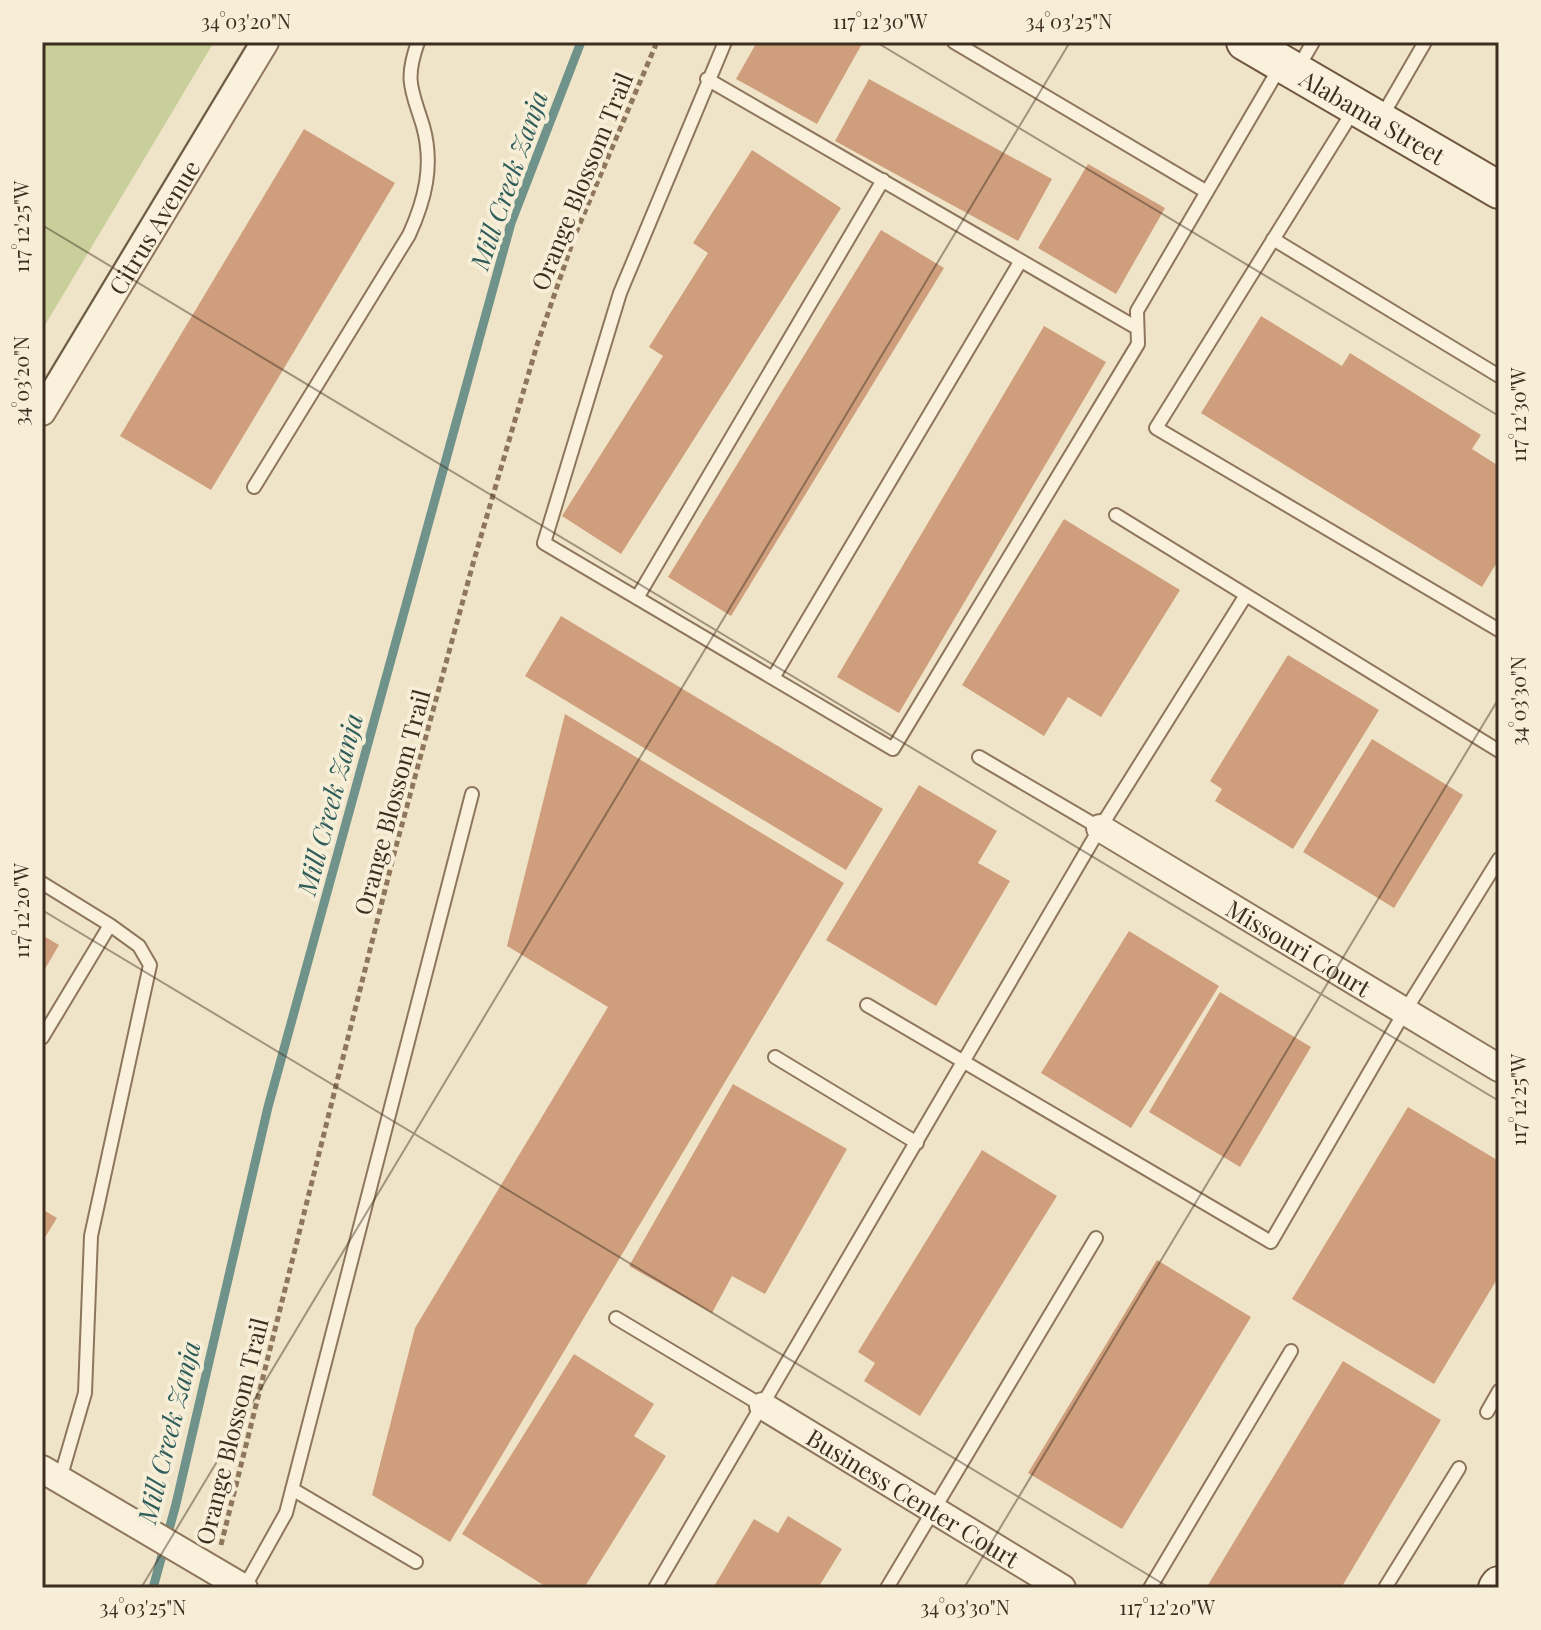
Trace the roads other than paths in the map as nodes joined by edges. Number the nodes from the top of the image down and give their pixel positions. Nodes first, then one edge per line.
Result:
1 (265, 42) edge
2 (418, 42) edge
3 (725, 42) edge
4 (954, 42) edge
5 (1245, 42) edge
6 (1425, 42) edge
7 (1297, 59) edge
8 (707, 79) junction
9 (1368, 113) junction
10 (883, 180) junction
11 (1499, 190) edge
12 (1207, 192) junction
13 (1273, 239) junction
14 (1020, 262) junction
15 (1137, 328) junction
16 (1499, 376) edge
17 (42, 412) edge
18 (254, 487) dead end
19 (1116, 515) dead end
20 (1246, 595) junction
21 (637, 598) junction
22 (1499, 630) edge
23 (773, 678) junction
24 (1499, 751) edge
25 (979, 757) dead end
26 (472, 794) dead end
27 (1100, 828) junction
28 (1499, 859) edge
29 (42, 883) edge
30 (110, 925) junction
31 (867, 1005) dead end
32 (1405, 1011) junction
33 (42, 1038) edge
34 (775, 1057) dead end
35 (963, 1062) junction
36 (1499, 1068) edge
37 (917, 1143) junction
38 (1096, 1238) dead end
39 (616, 1318) dead end
40 (1291, 1351) dead end
41 (1499, 1391) edge
42 (763, 1406) junction
43 (1487, 1412) dead end
44 (1459, 1468) dead end
45 (51, 1474) edge
46 (292, 1489) junction
47 (934, 1511) junction
48 (416, 1562) dead end
49 (244, 1588) edge
50 (655, 1588) edge
51 (887, 1588) edge
52 (1062, 1588) edge
53 (1150, 1588) edge
54 (1385, 1588) edge

1 - 17 street, Citrus Avenue
2 - 18 lane
3 - 8 lane
4 - 12 lane
5 - 7 main road, Alabama Street
6 - 9 lane
7 - 9 main road, Alabama Street
7 - 12 lane
8 - 10 lane
8 - 21 lane
9 - 11 main road, Alabama Street
9 - 13 lane
10 - 14 lane
10 - 21 lane
12 - 15 lane
13 - 16 lane
13 - 22 lane
14 - 15 lane
14 - 23 lane
15 - 23 lane
19 - 20 lane
20 - 24 lane
20 - 27 lane
21 - 23 lane
25 - 27 lane
26 - 46 lane
27 - 32 street, Missouri Court
27 - 35 lane
28 - 32 lane
29 - 30 lane
30 - 33 lane
30 - 45 lane
31 - 35 lane
32 - 35 lane
32 - 36 street, Missouri Court
34 - 37 lane
35 - 37 lane
37 - 42 lane
38 - 47 lane
39 - 42 lane
40 - 53 lane
41 - 43 lane
42 - 47 street, Business Center Court
42 - 50 lane
44 - 54 lane
45 - 49 street
46 - 48 lane
46 - 49 lane
47 - 51 lane
47 - 52 street, Business Center Court

